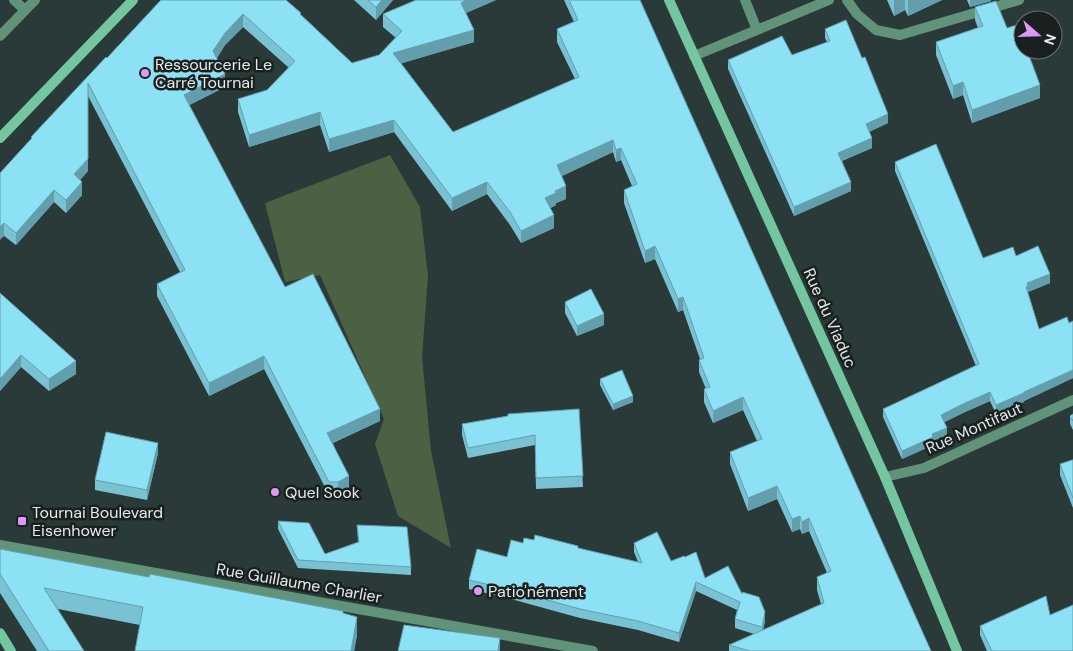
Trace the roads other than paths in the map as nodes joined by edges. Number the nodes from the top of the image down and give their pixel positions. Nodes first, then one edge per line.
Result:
1 (14, 0) edge
2 (35, 0) edge
3 (133, 0) edge
4 (669, 0) edge
5 (744, 0) edge
6 (829, 0) edge
7 (847, 0) edge
8 (1019, 0) edge
9 (25, 10) junction
10 (757, 30) junction
11 (0, 36) edge
12 (694, 56) junction
13 (0, 138) edge
14 (1073, 400) edge
15 (885, 477) junction
16 (0, 545) edge
17 (0, 633) edge
18 (11, 651) edge
19 (592, 651) edge
20 (957, 651) edge

1 - 9 street
2 - 9 street
3 - 13 street
4 - 12 street, Rue du Viaduc
5 - 10 street
6 - 10 street
7 - 8 street
9 - 11 street
10 - 12 street
12 - 15 street, Rue du Viaduc
14 - 15 street, Rue Montifaut
15 - 20 street, Rue du Viaduc
16 - 19 street, Rue Guillaume Charlier
17 - 18 street

